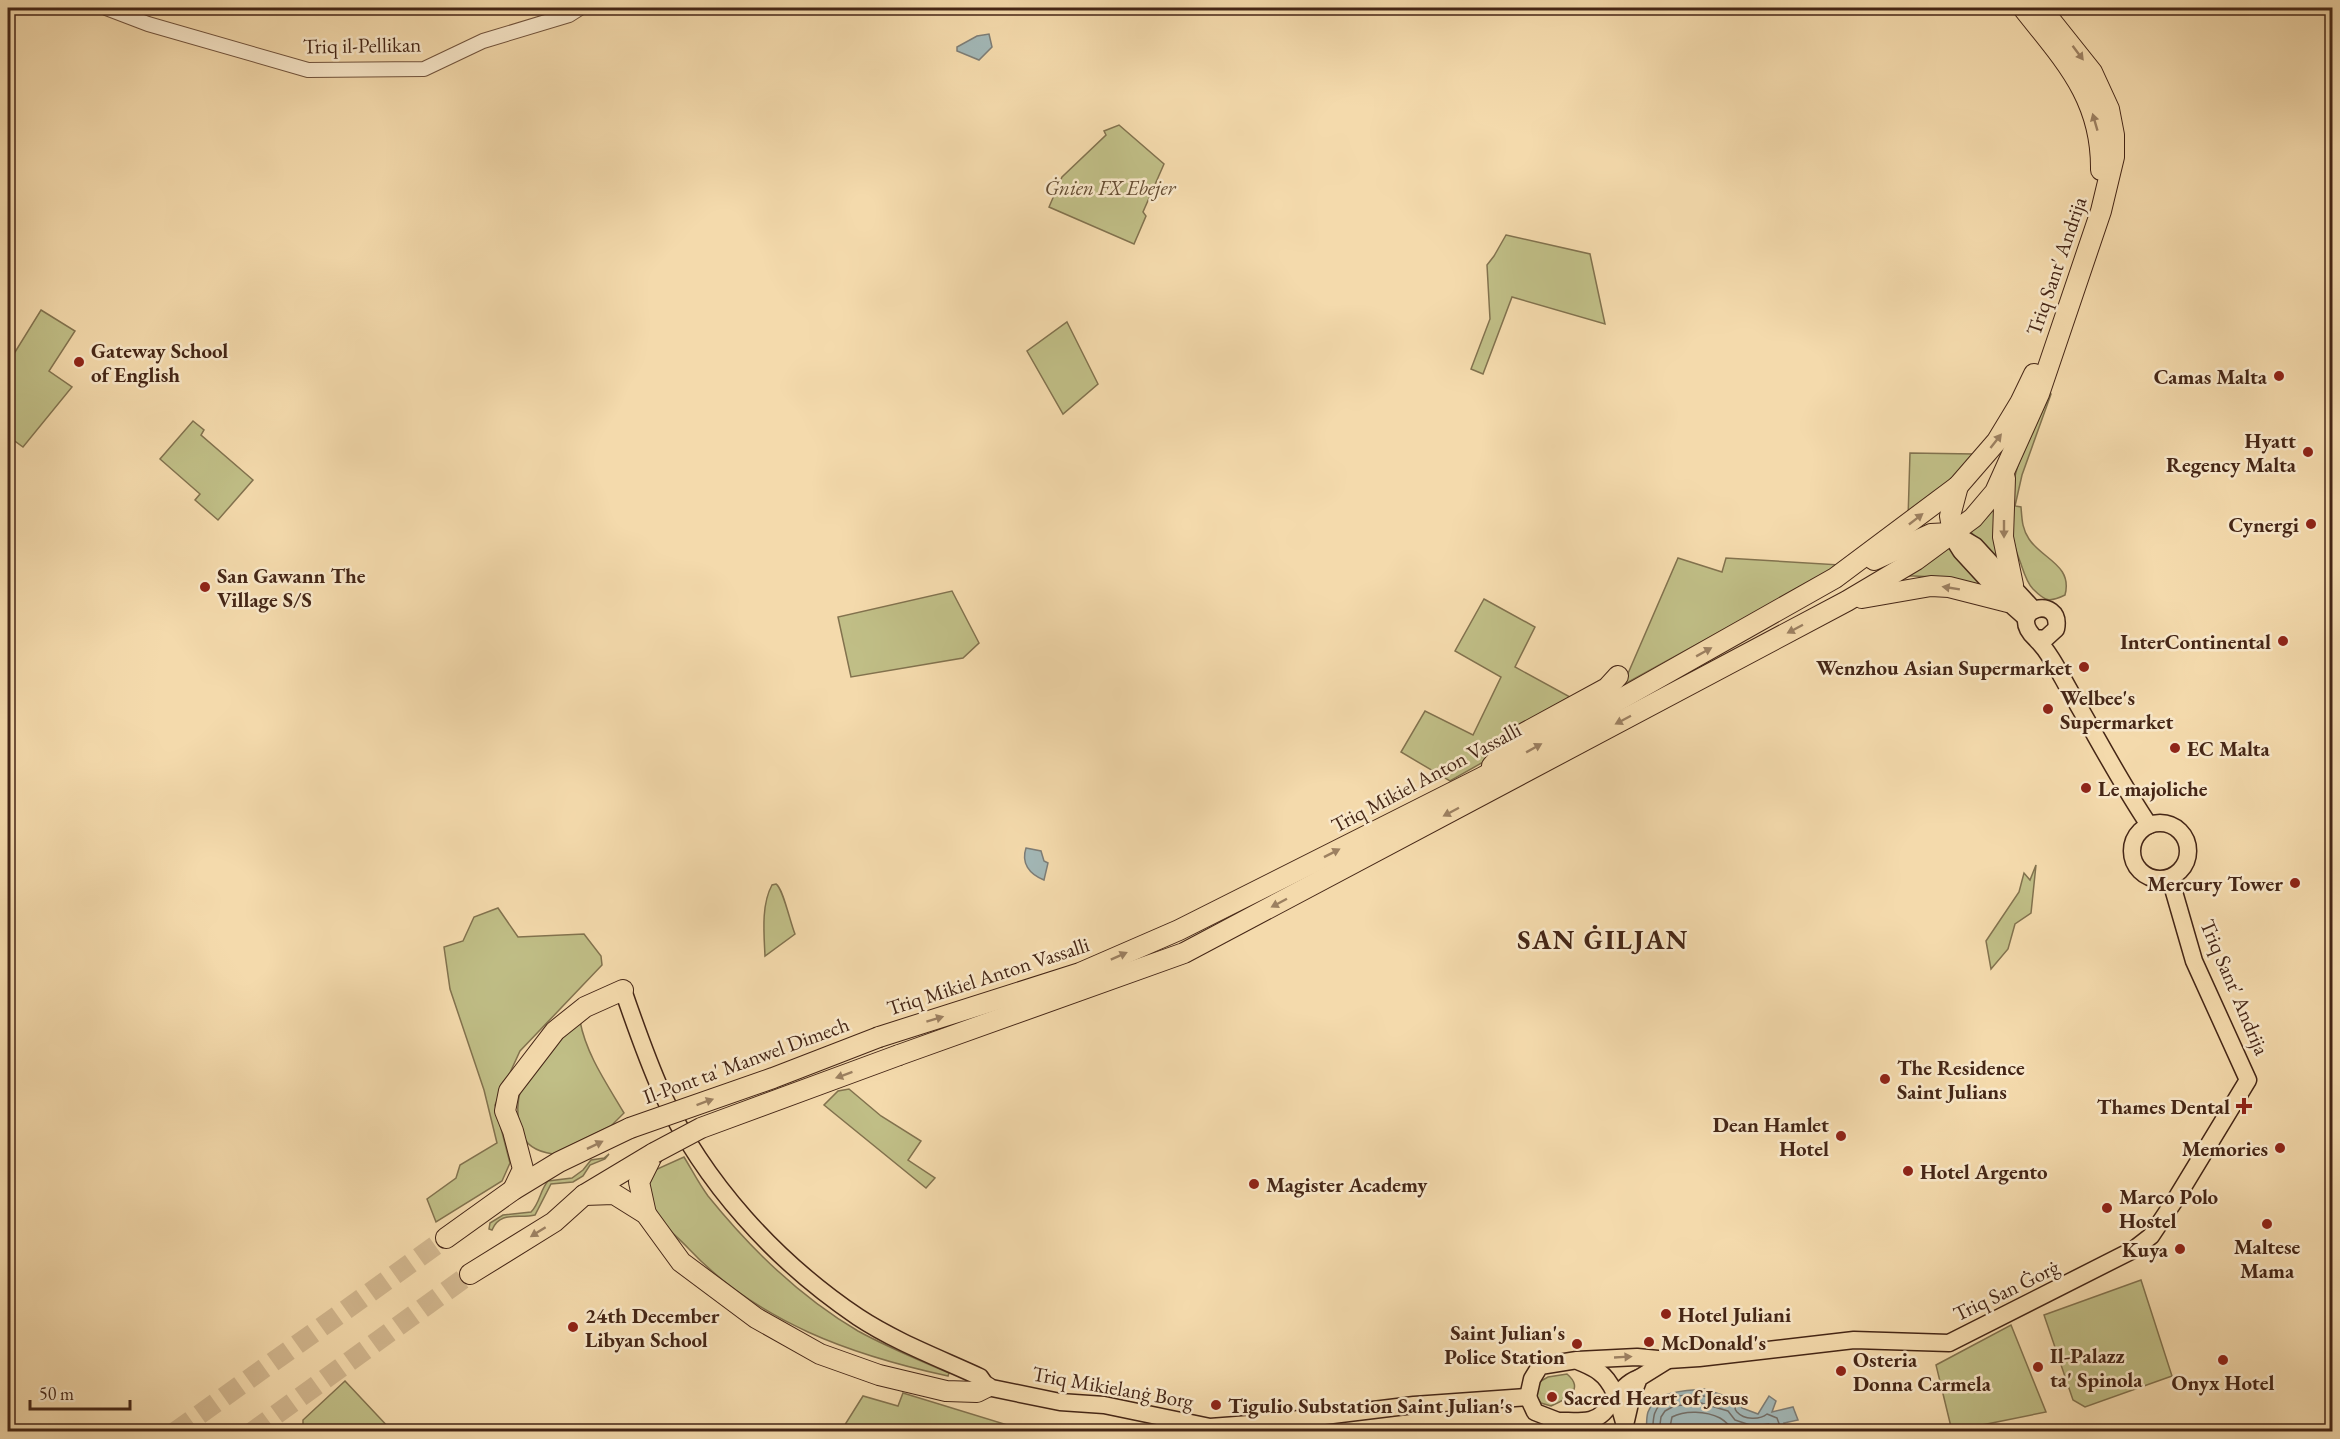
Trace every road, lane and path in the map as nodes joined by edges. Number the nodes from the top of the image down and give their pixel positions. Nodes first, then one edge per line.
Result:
1 (106, 8) edge
2 (580, 8) edge
3 (2023, 8) edge
4 (2041, 8) edge
5 (2005, 472) junction
6 (1958, 486) junction
7 (1953, 533) junction
8 (1835, 578) junction
9 (2010, 593) junction
10 (1847, 602) junction
11 (2030, 614) junction
12 (2043, 637) junction
13 (1618, 676) dead end
14 (1483, 777) junction
15 (2149, 825) junction
16 (2170, 878) junction
17 (623, 990) joint
18 (879, 1037) joint
19 (2248, 1080) joint
20 (513, 1131) junction
21 (654, 1153) junction
22 (559, 1162) junction
23 (513, 1190) junction
24 (584, 1195) junction
25 (646, 1214) junction
26 (446, 1238) tunnel mouth
27 (470, 1274) tunnel mouth
28 (1577, 1360) junction
29 (1668, 1360) junction
30 (1639, 1378) junction
31 (987, 1386) junction
32 (1616, 1395) junction
33 (1528, 1396) junction
34 (1560, 1421) junction
35 (1626, 1429) edge
36 (1592, 1431) edge

1 - 2 street, Triq il-Pellikan
6 -> 3 highway, Triq Sant' Andrija
4 -> 5 highway, Triq Sant' Andrija
5 - 7 highway, Triq Sant' Andrija
5 -> 9 highway
6 - 7 highway
8 -> 6 highway, Triq Mikiel Anton Vassalli
7 - 8 highway
7 - 9 main road
7 - 10 highway, Triq Mikiel Anton Vassalli
14 -> 8 highway, Triq Mikiel Anton Vassalli
9 -> 10 highway
9 - 11 main road
10 -> 21 highway, Triq Mikiel Anton Vassalli, bridge
11 - 12 main road
11 - 12 main road
12 - 15 main road
13 - 14 highway
18 -> 14 highway, Triq Mikiel Anton Vassalli
15 - 16 main road
15 - 16 main road
16 - 19 main road, Triq Sant' Andrija
17 - 20 highway
17 - 31 main road, Triq Mikielanġ Borg
22 -> 18 highway, Il-Pont ta' Manwel Dimech, bridge
19 - 29 main road, Triq San Ġorġ
20 - 22 highway
20 - 23 highway
21 - 24 highway
21 - 25 highway
22 - 23 highway
23 - 26 highway
24 - 25 highway
24 -> 27 highway
25 - 31 highway
28 -> 29 main road, Triq San Ġorġ
28 - 32 main road
28 - 33 main road, Triq San Ġorġ
29 - 30 main road
30 - 32 main road
30 - 35 main road
31 - 33 main road, Triq Mikielanġ Borg
32 - 34 main road
32 - 35 main road
33 - 34 main road
34 - 36 main road

